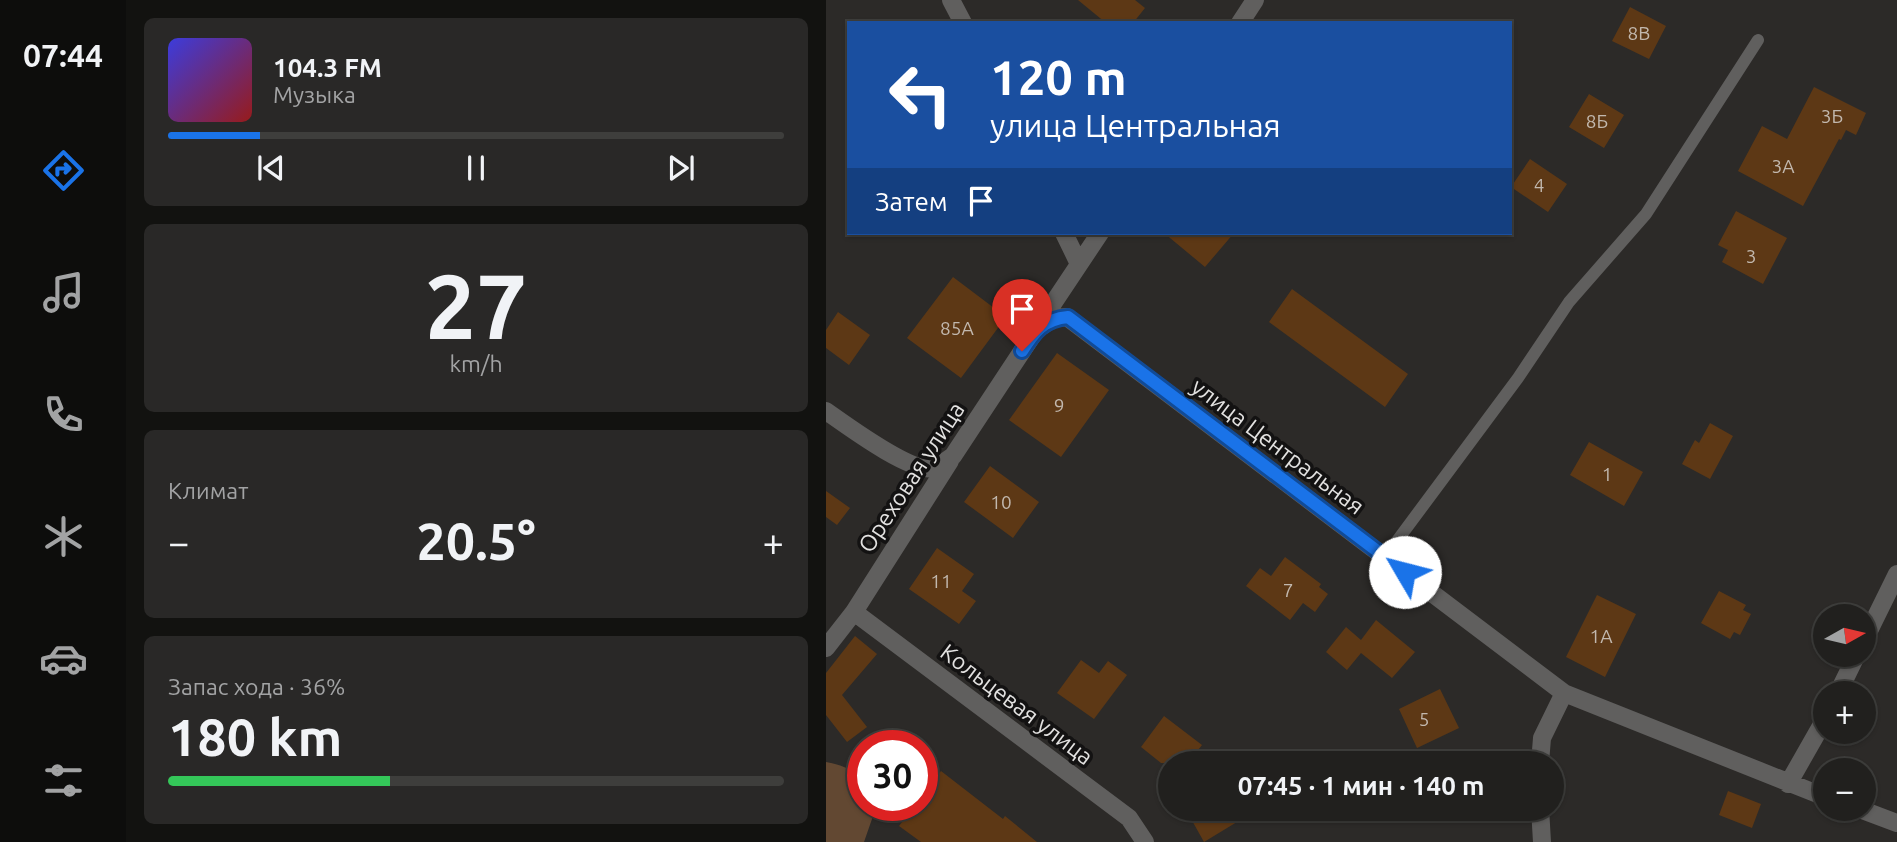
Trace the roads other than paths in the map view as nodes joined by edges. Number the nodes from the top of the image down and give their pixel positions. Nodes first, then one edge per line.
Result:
1 (951, 0) edge
2 (1255, 0) edge
3 (962, 21) edge
4 (1241, 21) edge
5 (1758, 40) dead end
6 (1065, 235) edge
7 (1099, 235) edge
8 (1079, 264) junction
9 (1036, 330) junction
10 (826, 411) edge
11 (953, 456) junction
12 (1385, 557) junction
13 (1897, 574) edge
14 (854, 612) junction
15 (1876, 617) edge
16 (826, 648) edge
17 (1564, 693) junction
18 (1813, 740) edge
19 (1541, 751) edge
20 (1788, 784) junction
21 (1813, 793) edge
22 (1876, 815) edge
23 (1541, 821) edge
24 (1897, 822) edge
25 (1145, 842) edge
26 (1542, 842) edge

1 - 3 street
2 - 4 street
5 - 12 lane
6 - 8 street
7 - 8 street
8 - 9 street
9 - 11 street, Ореховая улица
9 - 12 street, улица Центральная
10 - 11 street
11 - 14 street, Ореховая улица
12 - 17 street, улица Центральная
13 - 15 street
14 - 16 street, Ореховая улица
14 - 25 street, Кольцевая улица
17 - 19 street
17 - 20 street, улица Центральная
18 - 20 street
20 - 21 street, улица Центральная
22 - 24 street
23 - 26 street

